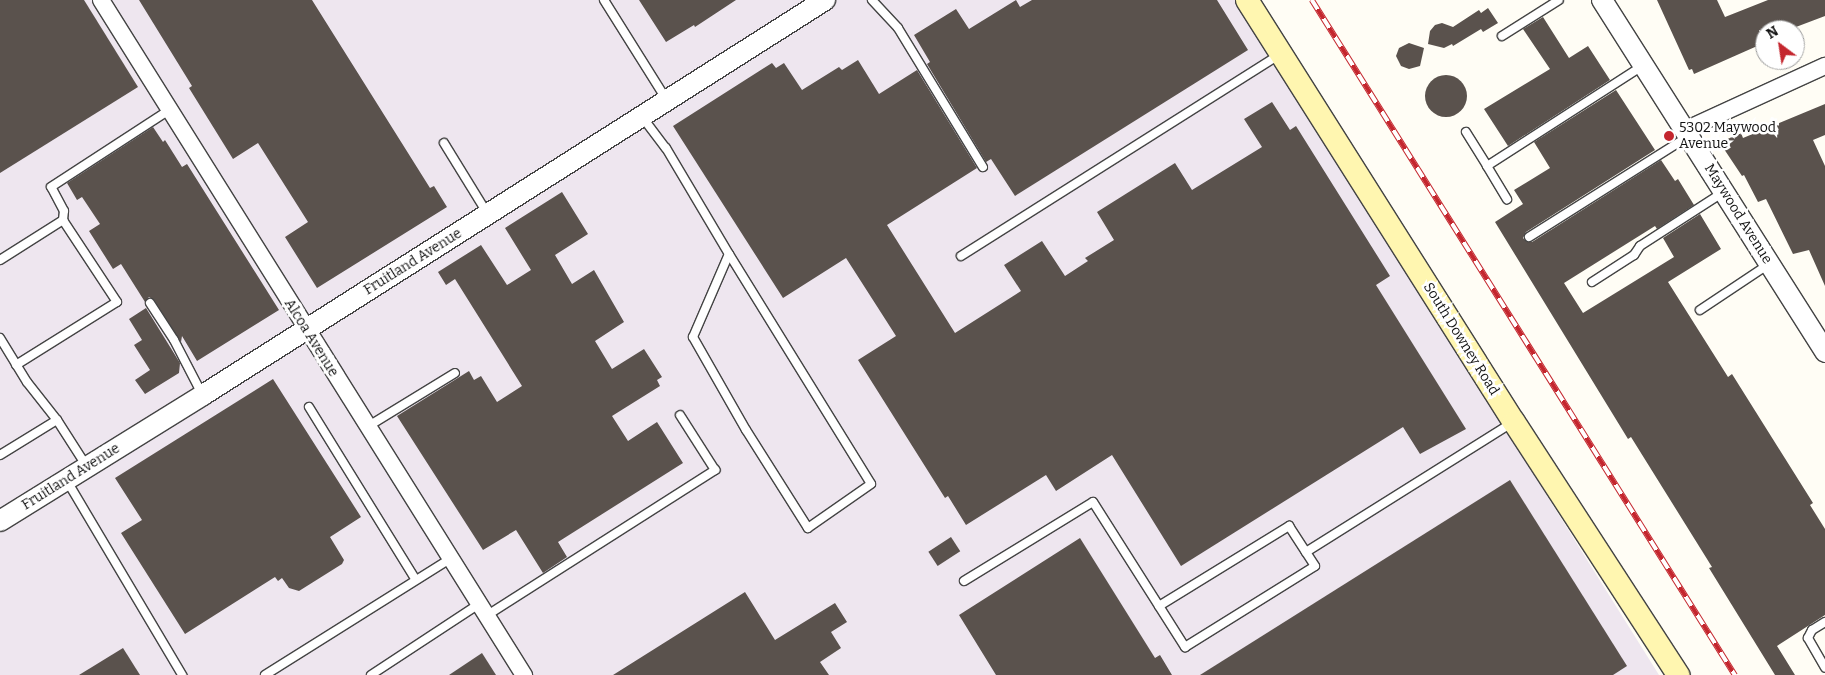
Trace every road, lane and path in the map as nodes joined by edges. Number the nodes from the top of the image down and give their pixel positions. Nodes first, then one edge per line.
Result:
1 (101, 0) edge
2 (604, 0) edge
3 (825, 0) edge
4 (872, 0) edge
5 (1248, 0) edge
6 (1558, 0) edge
7 (1602, 0) edge
8 (1502, 36) dead end
9 (1281, 54) junction
10 (1644, 65) junction
11 (1825, 66) edge
12 (667, 100) junction
13 (169, 110) junction
14 (641, 116) junction
15 (1466, 132) dead end
16 (1687, 133) junction
17 (444, 143) dead end
18 (1487, 166) junction
19 (983, 168) dead end
20 (1724, 192) junction
21 (1508, 199) dead end
22 (488, 215) junction
23 (63, 220) junction
24 (1529, 237) dead end
25 (728, 254) junction
26 (961, 256) dead end
27 (0, 260) edge
28 (1769, 264) junction
29 (1592, 282) dead end
30 (150, 303) dead end
31 (1700, 310) dead end
32 (306, 330) junction
33 (0, 338) edge
34 (1825, 352) edge
35 (16, 365) junction
36 (455, 373) dead end
37 (203, 395) junction
38 (309, 407) dead end
39 (680, 415) dead end
40 (57, 420) junction
41 (1514, 422) junction
42 (368, 427) junction
43 (0, 455) edge
44 (87, 467) junction
45 (66, 480) junction
46 (0, 521) edge
47 (1306, 552) junction
48 (450, 559) junction
49 (416, 580) junction
50 (964, 581) dead end
51 (1159, 606) junction
52 (483, 610) junction
53 (1825, 622) edge
54 (1825, 668) edge
55 (182, 675) edge
56 (265, 675) edge
57 (370, 675) edge
58 (524, 675) edge
59 (1678, 675) edge

1 - 13 street, Alcoa Avenue
2 - 12 lane
3 - 12 street, Fruitland Avenue
4 - 19 lane
5 - 9 main road, South Downey Road
6 - 8 lane
7 - 10 street, Maywood Avenue
9 - 26 lane
9 - 41 main road, South Downey Road
10 - 16 street, Maywood Avenue
10 - 18 lane
11 - 16 street
12 - 14 street, Fruitland Avenue
13 - 23 lane
13 - 32 street, Alcoa Avenue
14 - 22 street, Fruitland Avenue
14 - 25 lane
15 - 18 lane
16 - 20 street, Maywood Avenue
16 - 24 lane
17 - 22 lane
18 - 21 lane
20 - 28 street, Maywood Avenue
20 - 29 lane
22 - 32 street, Fruitland Avenue
23 - 27 lane
23 - 35 lane
25 - 25 lane
28 - 31 lane
28 - 34 street, Maywood Avenue
30 - 37 lane
32 - 37 street, Fruitland Avenue
32 - 42 street, Alcoa Avenue
33 - 35 lane
35 - 40 lane
36 - 42 lane
37 - 44 street, Fruitland Avenue
38 - 49 lane
39 - 52 lane
40 - 43 lane
40 - 44 lane
41 - 47 lane
41 - 59 main road, South Downey Road
42 - 48 street, Alcoa Avenue
44 - 45 street, Fruitland Avenue
45 - 46 street, Fruitland Avenue
45 - 55 lane
47 - 51 lane
47 - 51 lane
48 - 49 lane
48 - 52 street, Alcoa Avenue
49 - 56 lane
50 - 51 lane
52 - 57 lane
52 - 58 street, Alcoa Avenue
53 - 54 lane

